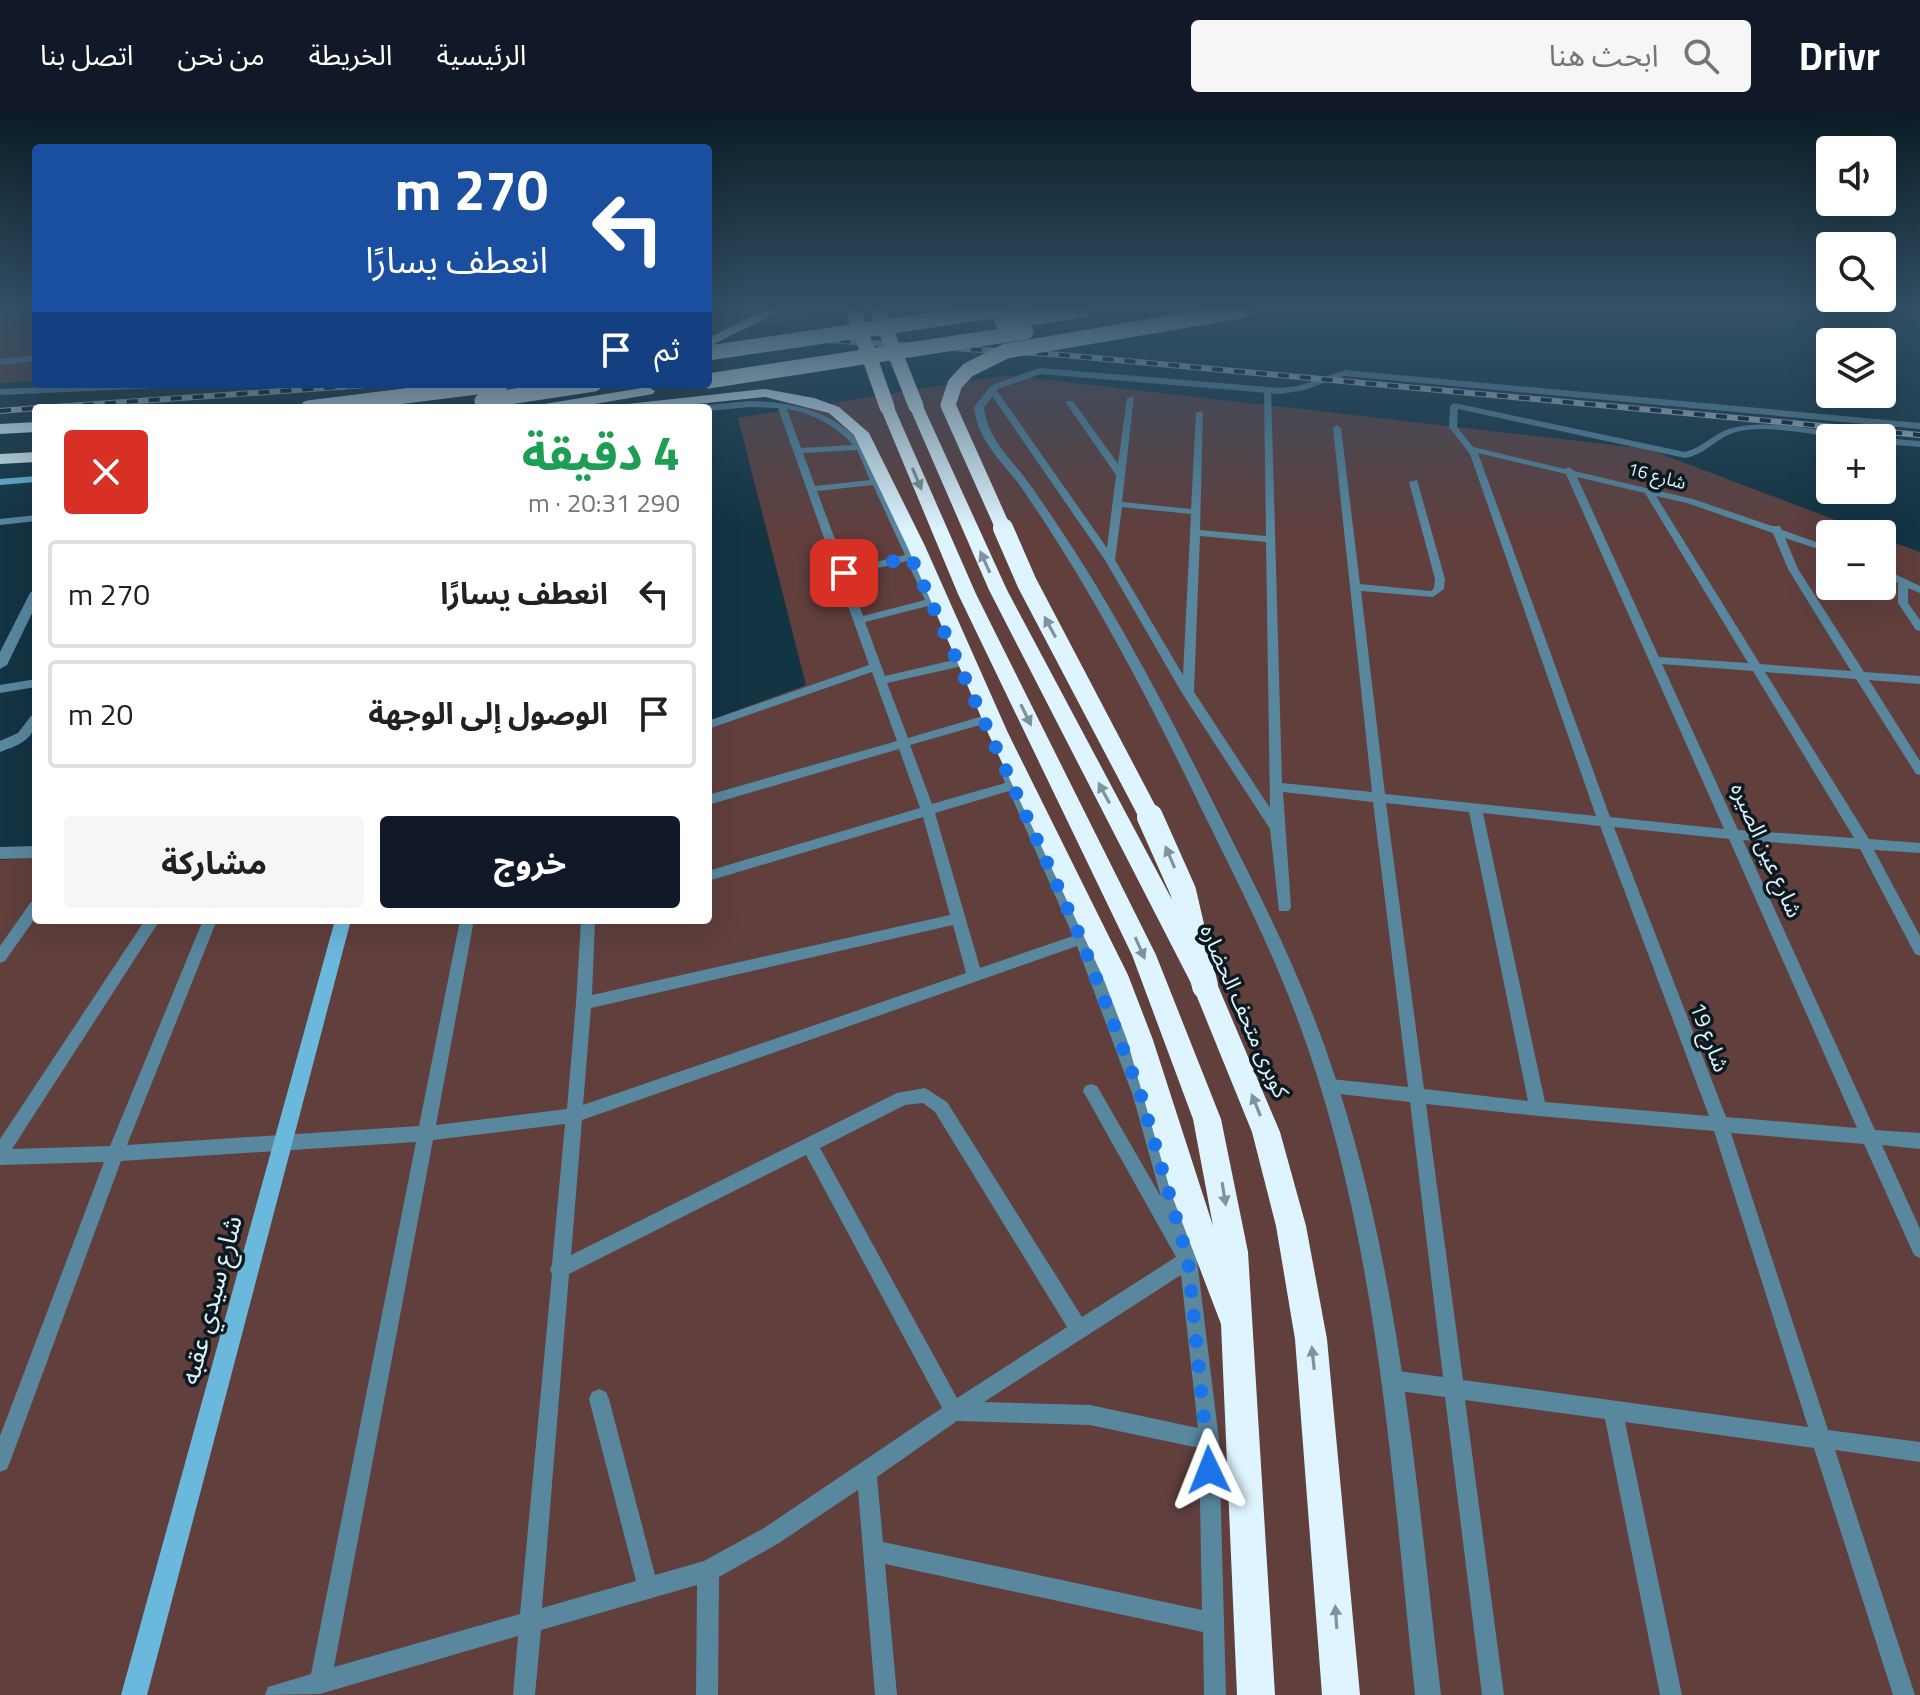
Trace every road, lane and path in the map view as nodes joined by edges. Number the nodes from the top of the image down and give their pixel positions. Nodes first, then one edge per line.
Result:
1 (879, 384) edge
2 (907, 384) edge
3 (955, 384) edge
4 (1003, 384) edge
5 (1194, 384) edge
6 (1315, 384) edge
7 (1463, 384) edge
8 (60, 388) edge
9 (469, 388) edge
10 (567, 388) edge
11 (667, 388) edge
12 (992, 390) junction
13 (1268, 390) junction
14 (0, 392) edge
15 (1131, 398) dead end
16 (1070, 403) dead end
17 (340, 404) edge
18 (458, 404) edge
19 (569, 404) edge
20 (655, 404) edge
21 (781, 405) junction
22 (712, 408) edge
23 (1200, 413) dead end
24 (1920, 426) edge
25 (32, 427) edge
26 (1337, 428) dead end
27 (0, 429) edge
28 (1816, 435) edge
29 (32, 439) edge
30 (0, 440) edge
31 (1896, 442) edge
32 (1920, 444) edge
33 (860, 447) junction
34 (1471, 449) junction
35 (799, 451) junction
36 (32, 457) edge
37 (0, 459) edge
38 (32, 470) edge
39 (1569, 470) junction
40 (0, 472) edge
41 (1122, 476) junction
42 (32, 479) edge
43 (0, 482) edge
44 (875, 482) junction
45 (1414, 482) dead end
46 (813, 489) junction
47 (1648, 490) junction
48 (1117, 504) junction
49 (1196, 512) junction
50 (32, 518) edge
51 (0, 522) edge
52 (1776, 528) junction
53 (1195, 533) junction
54 (1271, 539) junction
55 (1816, 544) edge
56 (911, 557) junction
57 (1110, 560) junction
58 (844, 573) junction
59 (1896, 577) edge
60 (1903, 580) junction
61 (1356, 587) junction
62 (1920, 590) edge
63 (32, 601) edge
64 (931, 602) junction
65 (861, 620) junction
66 (1920, 628) edge
67 (1656, 660) junction
68 (958, 663) junction
69 (0, 665) edge
70 (877, 666) junction
71 (1754, 667) junction
72 (1858, 675) junction
73 (882, 680) junction
74 (1920, 680) edge
75 (32, 684) edge
76 (0, 689) edge
77 (1188, 693) junction
78 (983, 720) junction
79 (32, 724) edge
80 (712, 724) edge
81 (23, 736) junction
82 (0, 738) edge
83 (903, 745) junction
84 (0, 747) edge
85 (1920, 771) edge
86 (1013, 785) junction
87 (1276, 787) junction
88 (1379, 797) junction
89 (712, 799) edge
90 (1475, 808) junction
91 (928, 811) junction
92 (1604, 819) junction
93 (1277, 829) junction
94 (1736, 835) junction
95 (1864, 843) junction
96 (1920, 848) edge
97 (32, 852) edge
98 (0, 853) edge
99 (712, 875) edge
100 (1284, 907) dead end
101 (32, 912) edge
102 (957, 919) junction
103 (150, 924) edge
104 (208, 924) edge
105 (342, 924) edge
106 (466, 924) edge
107 (588, 924) edge
108 (1081, 939) junction
109 (1920, 950) edge
110 (0, 957) edge
111 (975, 977) junction
112 (1205, 986) junction
113 (584, 1003) junction
114 (1331, 1086) junction
115 (1091, 1091) dead end
116 (1418, 1097) junction
117 (1538, 1109) junction
118 (575, 1115) junction
119 (1720, 1124) junction
120 (426, 1134) junction
121 (1869, 1136) junction
122 (1920, 1141) edge
123 (282, 1143) junction
124 (810, 1145) junction
125 (0, 1155) edge
126 (115, 1155) junction
127 (1920, 1249) edge
128 (1188, 1260) junction
129 (559, 1270) junction
130 (1080, 1331) junction
131 (1239, 1341) junction
132 (1391, 1380) junction
133 (1453, 1387) junction
134 (599, 1399) dead end
135 (1613, 1409) junction
136 (954, 1411) junction
137 (1819, 1438) junction
138 (1209, 1440) junction
139 (1920, 1452) edge
140 (0, 1462) edge
141 (867, 1474) junction
142 (874, 1551) junction
143 (708, 1571) junction
144 (648, 1588) junction
145 (532, 1619) junction
146 (1212, 1623) junction
147 (320, 1683) junction
148 (134, 1695) edge
149 (276, 1695) edge
150 (524, 1695) edge
151 (707, 1695) edge
152 (886, 1695) edge
153 (1215, 1695) edge
154 (1256, 1695) edge
155 (1341, 1695) edge
156 (1428, 1695) edge
157 (1493, 1695) edge
158 (1671, 1695) edge
159 (1904, 1695) edge

1 -> 131 highway, bridge
112 -> 2 highway, كوبرى متحف الحضاره, bridge
112 -> 3 highway, bridge
4 - 12 street
5 - 13 street
6 - 13 street
7 - 24 street
8 - 14 street
9 - 17 highway, bridge
10 - 18 highway, bridge
11 - 19 highway
12 - 57 lane
12 - 114 street
13 - 54 lane
15 - 41 lane
16 - 41 lane
20 - 131 highway
21 - 22 lane
21 - 33 lane
21 - 35 lane
23 - 49 lane
25 - 27 highway
26 - 61 lane
28 - 34 lane, شارع 19
29 - 30 highway
31 - 32 lane
33 - 35 lane
33 - 44 lane
34 - 39 lane, شارع 16
34 - 92 lane, شارع 19
35 - 46 lane
36 - 37 highway
38 - 40 highway
39 - 47 lane, شارع 16
39 - 67 lane, شارع عين الصيره
41 - 48 lane
42 - 43 street
44 - 46 lane
44 - 56 lane
45 - 61 lane
46 - 58 lane
47 - 52 lane, شارع 16
47 - 71 lane
48 - 49 lane
48 - 57 lane
49 - 53 lane
50 - 51 street
52 - 55 lane, شارع 16
52 - 72 lane
53 - 54 lane
53 - 77 lane
54 - 87 lane
56 - 58 lane
56 - 64 lane
57 - 77 lane
58 - 65 lane
59 - 60 lane
60 - 62 lane
60 - 66 lane
61 - 88 lane
63 - 69 street
64 - 65 lane
64 - 68 lane
65 - 70 lane
67 - 71 lane
67 - 94 lane, شارع عين الصيره
68 - 73 lane
68 - 78 lane
70 - 73 lane
70 - 80 lane
71 - 72 lane
71 - 95 lane
72 - 74 lane
72 - 85 lane
73 - 83 lane
75 - 76 street
77 - 93 lane
78 - 83 lane
78 - 86 lane
79 - 81 street
81 - 82 street
81 - 84 street
83 - 89 lane
83 - 91 lane
86 - 91 lane
86 - 108 lane
87 - 88 lane
87 - 93 lane
88 - 90 lane
88 - 116 lane
90 - 92 lane
90 - 117 lane
91 - 99 lane
91 - 102 lane
92 - 94 lane
92 - 119 lane, شارع 19
93 - 100 lane
94 - 95 lane
94 - 121 lane, شارع عين الصيره
95 - 96 lane
95 - 109 lane
97 - 98 street
101 - 110 lane
102 - 111 lane
102 - 113 lane
103 - 125 lane
104 - 126 lane
105 - 123 street, شارع سيدي عقبه
106 - 120 lane
107 - 113 lane
108 - 111 lane
108 - 128 lane
111 - 118 lane
155 -> 112 highway, كوبرى متحف الحضاره
113 - 118 lane
114 - 116 lane
114 - 132 street
115 - 128 lane
116 - 117 lane
116 - 133 lane
117 - 119 lane
118 - 120 lane
118 - 129 lane
119 - 121 lane
119 - 137 lane, شارع 19
120 - 123 lane
120 - 147 lane
121 - 122 lane
121 - 127 lane, شارع عين الصيره
123 - 126 lane
123 - 148 street, شارع سيدي عقبه
124 - 129 lane
124 - 130 lane
124 - 136 lane
125 - 126 lane
126 - 140 lane
128 - 130 lane
128 - 138 lane
129 - 145 lane
130 - 136 lane
131 - 154 highway
132 - 133 lane
132 - 156 street
133 - 135 lane
133 - 157 lane
134 - 144 lane
135 - 137 lane
135 - 158 lane
136 - 138 lane
136 - 141 lane
137 - 139 lane
137 - 159 lane, شارع 19
138 - 146 lane
141 - 142 lane
141 - 143 lane
142 - 146 lane
142 - 152 lane
143 - 144 lane
143 - 151 lane
144 - 145 lane
145 - 147 lane
145 - 150 lane
146 - 153 lane
147 - 149 lane

